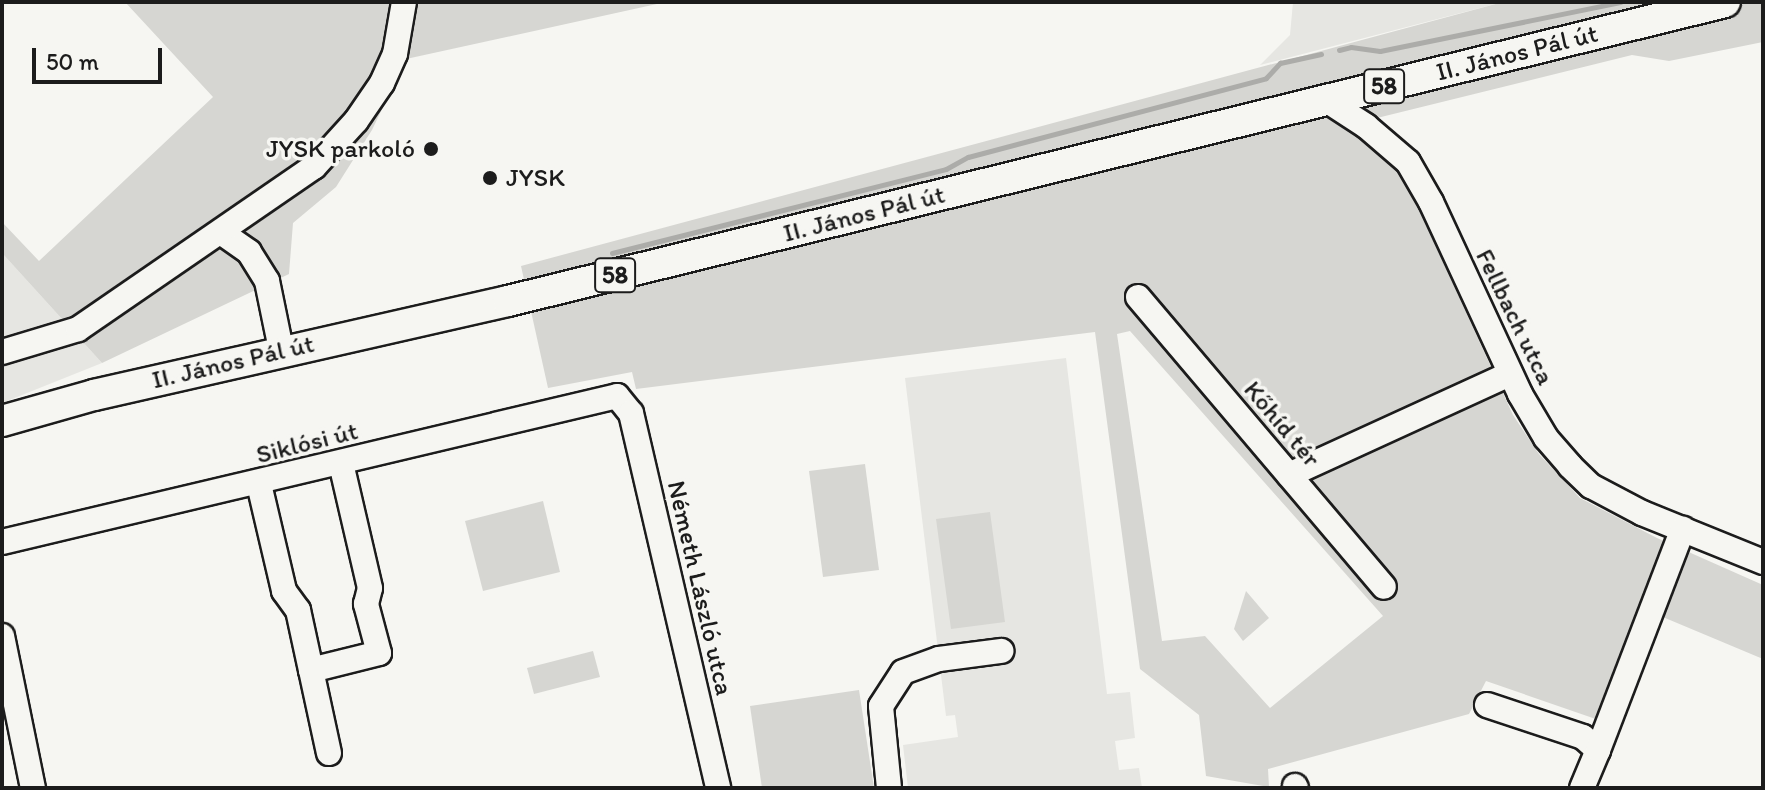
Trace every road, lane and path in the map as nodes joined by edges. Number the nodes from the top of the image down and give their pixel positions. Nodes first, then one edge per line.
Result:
1 (404, 2) edge
2 (1725, 2) edge
3 (1326, 100) junction
4 (222, 233) junction
5 (1138, 297) dead end
6 (281, 349) junction
7 (2, 352) edge
8 (1510, 374) junction
9 (624, 401) joint
10 (2, 421) edge
11 (341, 463) junction
12 (1289, 475) junction
13 (259, 484) junction
14 (1683, 529) junction
15 (2, 542) edge
16 (1763, 562) edge
17 (1384, 587) dead end
18 (2, 636) edge
19 (1001, 651) dead end
20 (311, 670) junction
21 (1487, 705) dead end
22 (1598, 750) junction
23 (14, 753) edge
24 (329, 753) dead end
25 (33, 788) edge
26 (718, 788) edge
27 (889, 788) edge
28 (1582, 788) edge

1 - 4 street
2 - 3 main road, II. János Pál út / 58
3 - 6 main road, II. János Pál út / 58
3 - 8 street, Fellbach utca
4 - 6 street
4 - 7 street
5 - 12 street, Kőhíd tér
6 - 10 main road, II. János Pál út / 58
8 - 12 street
8 - 14 street, Fellbach utca
9 - 11 street, Siklósi út
9 - 26 street, Németh László utca
11 - 13 street, Siklósi út
11 - 20 street
12 - 17 street, Kőhíd tér
13 - 15 street, Siklósi út
13 - 20 street
14 - 16 street, Fellbach utca
14 - 22 street
18 - 23 street
19 - 27 street
20 - 24 street
21 - 22 street
22 - 28 street
23 - 25 street

